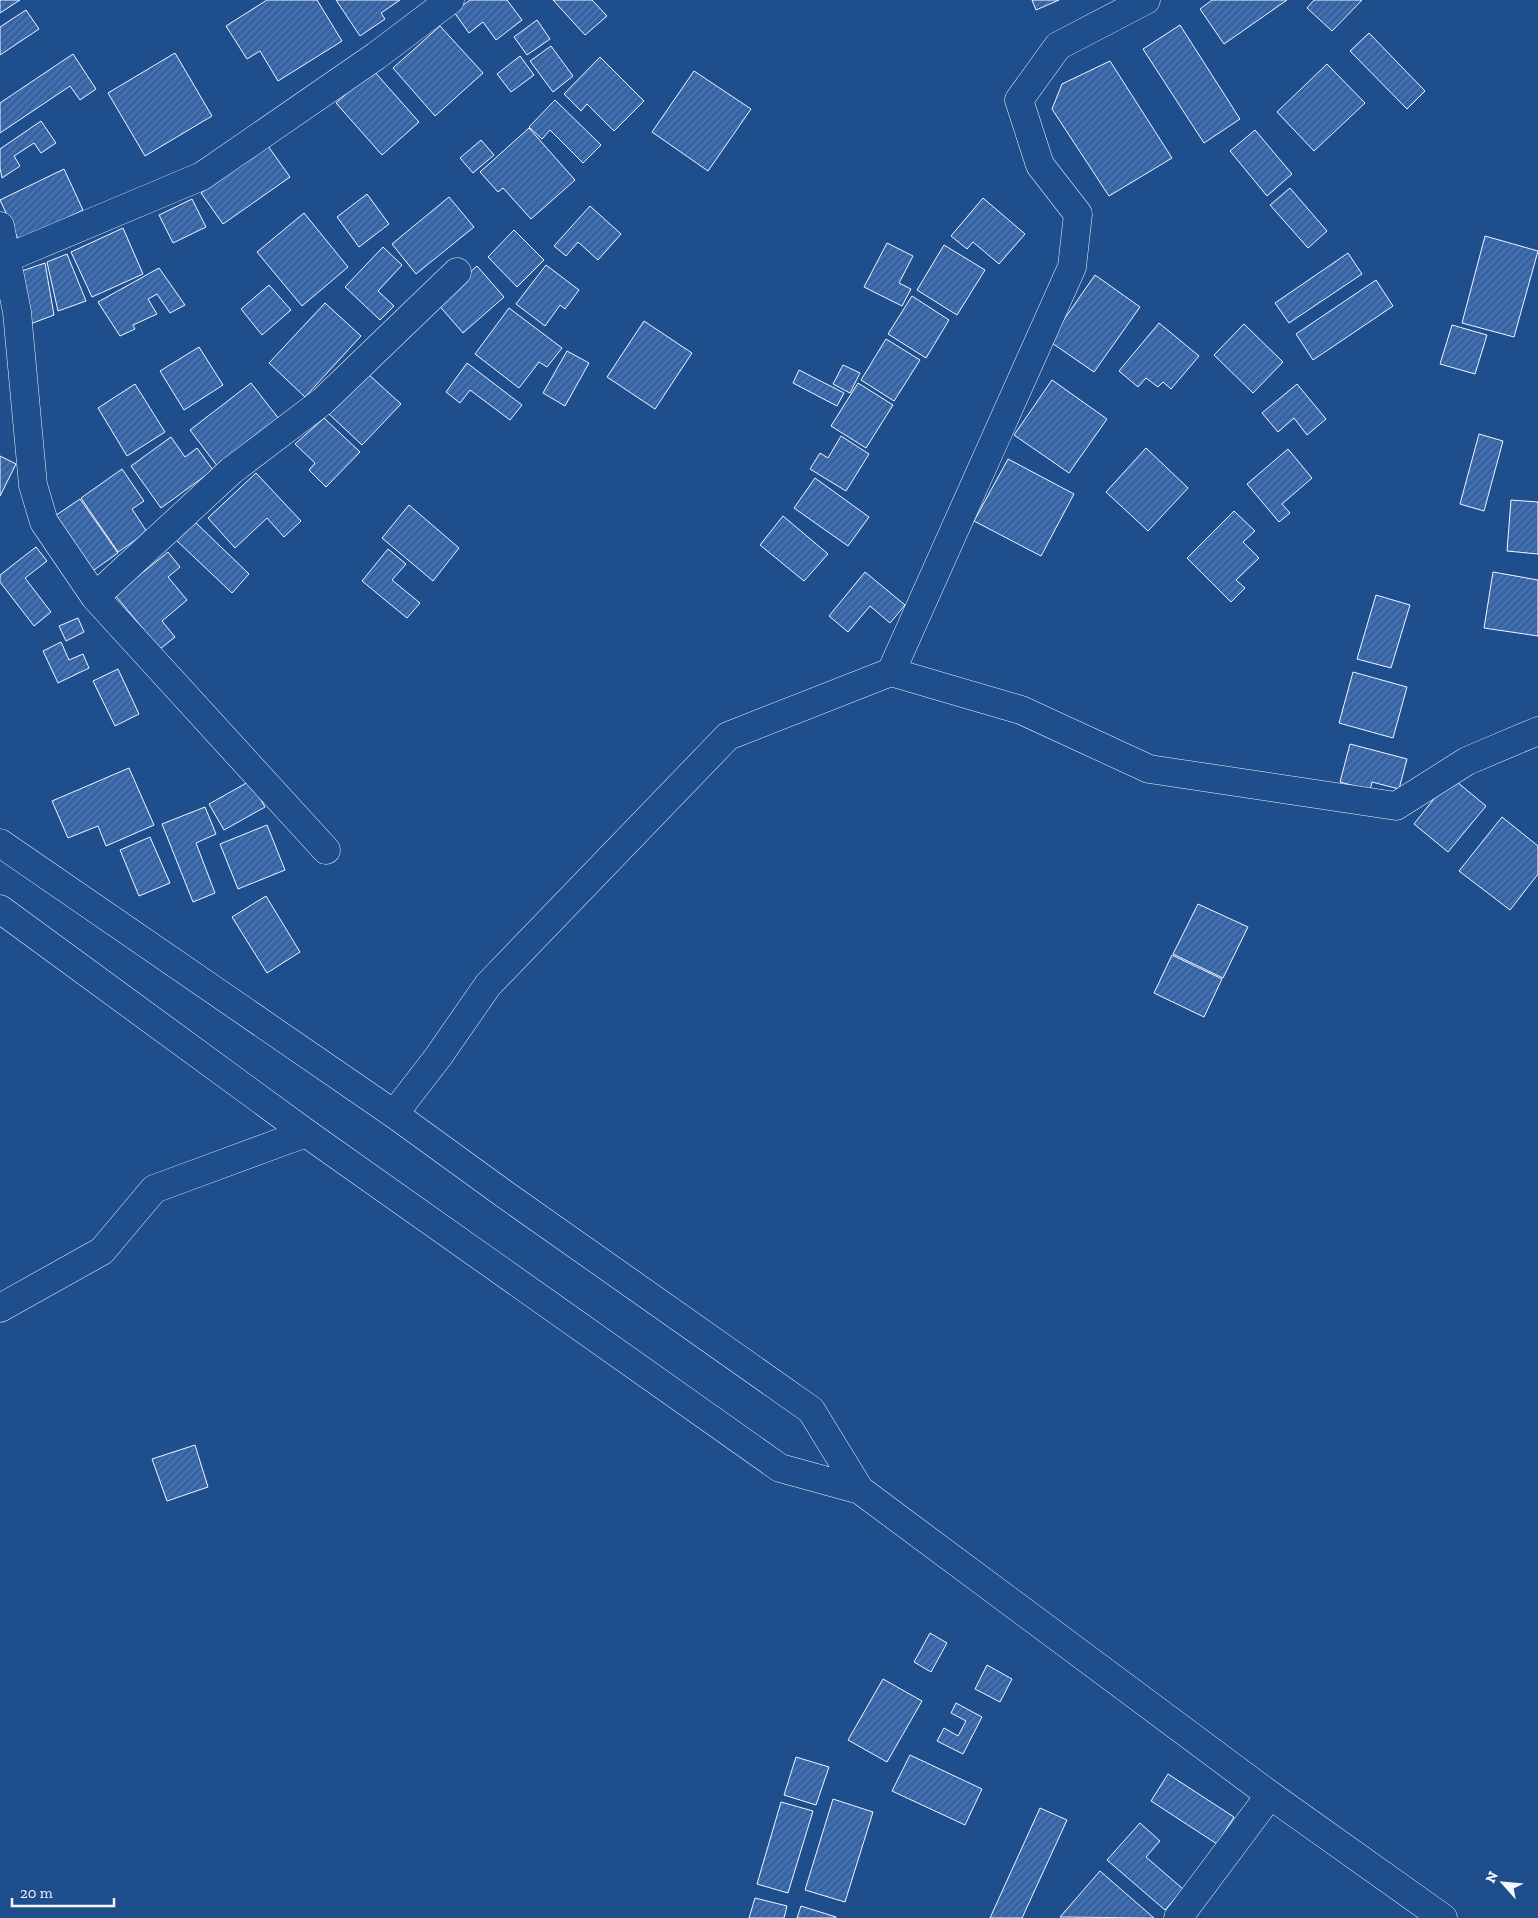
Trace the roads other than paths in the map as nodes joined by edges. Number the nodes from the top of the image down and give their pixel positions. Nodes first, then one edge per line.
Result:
1 (450, 0) edge
2 (1146, 0) edge
3 (0, 226) edge
4 (7, 258) junction
5 (457, 272) dead end
6 (95, 597) junction
7 (891, 672) junction
8 (1538, 731) edge
9 (0, 843) edge
10 (326, 850) dead end
11 (0, 909) edge
12 (394, 1114) junction
13 (306, 1133) junction
14 (0, 1308) edge
15 (860, 1490) junction
16 (1270, 1795) junction
17 (1437, 1914) edge
18 (1178, 1918) edge

1 - 4 street
2 - 7 street
3 - 4 street
4 - 6 street
5 - 6 street
6 - 10 street
7 - 8 street
7 - 12 street
9 - 12 street
11 - 13 street
12 - 15 street
13 - 14 street
13 - 15 street
15 - 16 street
16 - 17 street
16 - 18 street

